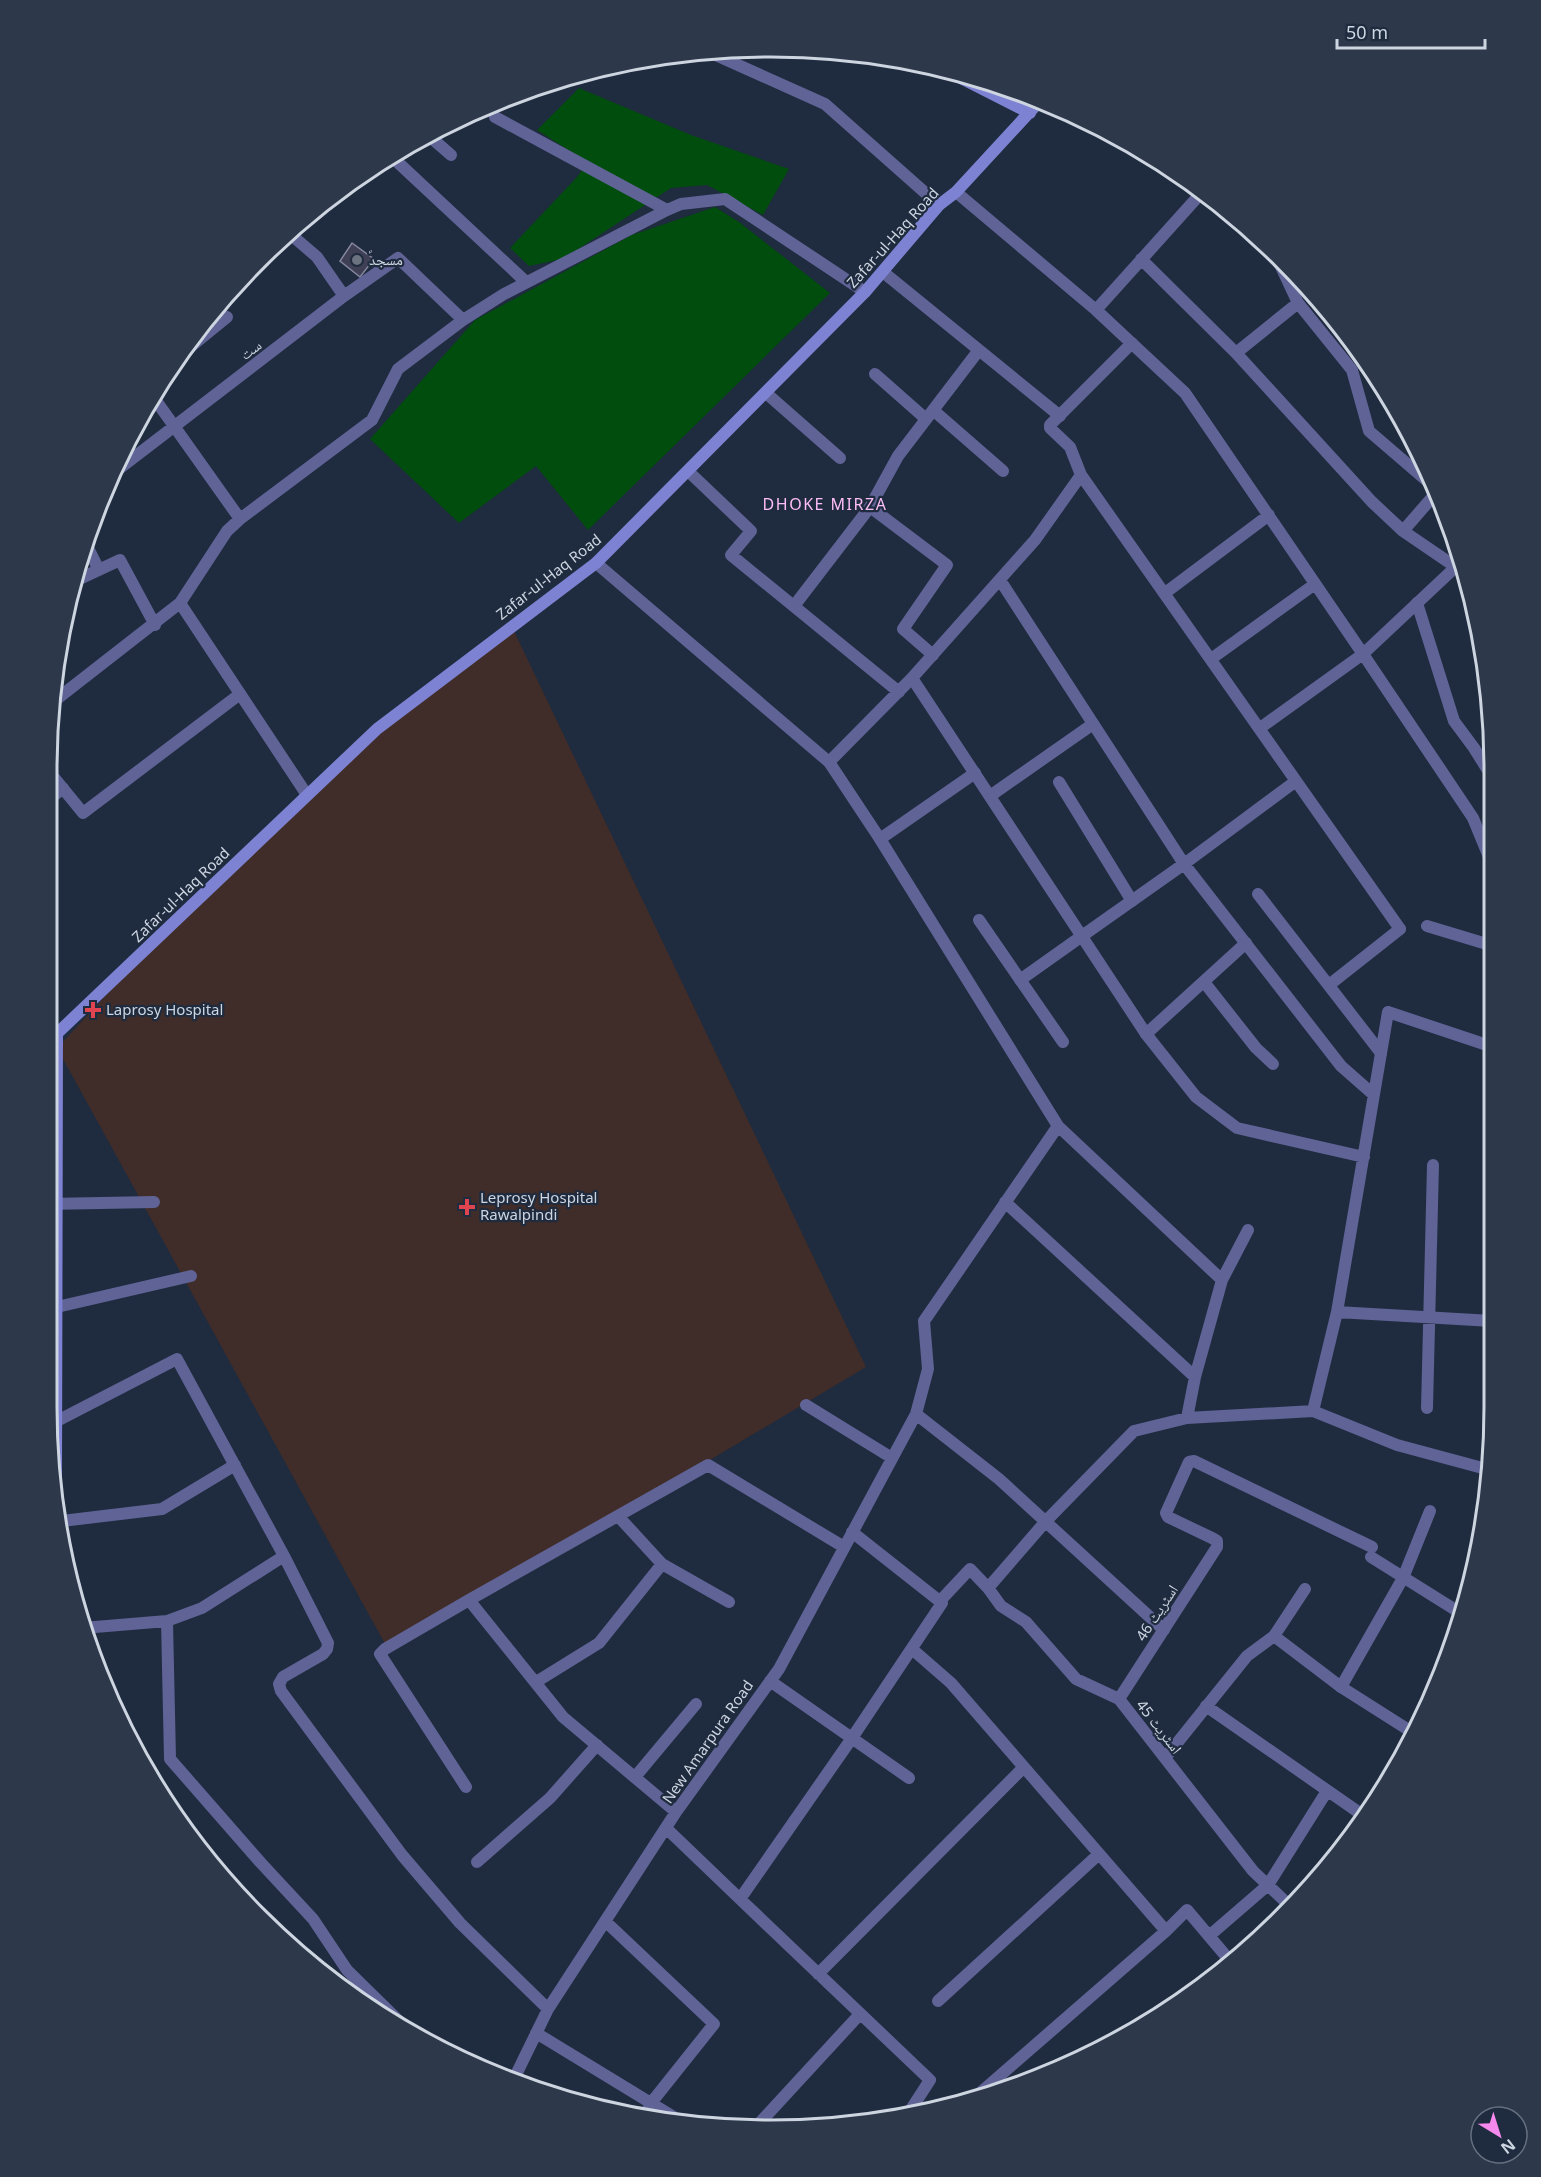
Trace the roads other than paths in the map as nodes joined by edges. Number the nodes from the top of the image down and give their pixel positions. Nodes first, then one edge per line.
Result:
1 (725, 59) edge
2 (987, 91) edge
3 (1034, 108) edge
4 (1030, 113) junction
5 (495, 117) dead end
6 (435, 141) edge
7 (451, 155) dead end
8 (398, 163) edge
9 (956, 192) junction
10 (1197, 198) edge
11 (939, 205) junction
12 (667, 210) junction
13 (295, 238) edge
14 (1141, 259) junction
15 (883, 272) junction
16 (1286, 278) edge
17 (526, 282) junction
18 (865, 292) junction
19 (344, 296) junction
20 (1298, 303) junction
21 (1096, 309) junction
22 (227, 316) dead end
23 (463, 320) junction
24 (206, 333) edge
25 (1132, 344) junction
26 (979, 350) junction
27 (1236, 353) junction
28 (875, 374) dead end
29 (766, 393) junction
30 (159, 404) edge
31 (930, 415) junction
32 (1060, 416) junction
33 (176, 427) junction
34 (840, 458) dead end
35 (127, 464) edge
36 (688, 471) junction
37 (1003, 471) dead end
38 (1419, 474) edge
39 (1081, 475) junction
40 (1431, 499) edge
41 (870, 507) junction
42 (1269, 515) junction
43 (240, 519) junction
44 (1403, 531) junction
45 (91, 554) edge
46 (1452, 559) edge
47 (596, 563) junction
48 (1454, 568) edge
49 (99, 570) junction
50 (84, 577) edge
51 (1000, 580) junction
52 (1315, 584) junction
53 (1165, 593) junction
54 (180, 603) junction
55 (1417, 603) junction
56 (794, 606) junction
57 (154, 625) junction
58 (1363, 654) junction
59 (933, 655) junction
60 (1211, 659) junction
61 (912, 678) junction
62 (899, 692) junction
63 (240, 694) junction
64 (61, 696) edge
65 (1093, 724) junction
66 (1260, 728) junction
67 (829, 762) junction
68 (1484, 764) edge
69 (975, 773) junction
70 (57, 781) edge
71 (1296, 781) junction
72 (1059, 782) dead end
73 (63, 788) junction
74 (57, 793) edge
75 (307, 795) junction
76 (990, 796) junction
77 (880, 839) junction
78 (1484, 845) edge
79 (1184, 864) junction
80 (1258, 894) dead end
81 (1132, 901) junction
82 (978, 920) dead end
83 (1427, 926) dead end
84 (1082, 936) junction
85 (1246, 943) junction
86 (1484, 943) edge
87 (1020, 980) junction
88 (1204, 982) junction
89 (1329, 985) junction
90 (57, 1034) edge
91 (1146, 1034) junction
92 (1063, 1042) dead end
93 (1484, 1044) edge
94 (1381, 1053) junction
95 (1273, 1064) dead end
96 (1374, 1095) junction
97 (1058, 1126) junction
98 (1364, 1157) junction
99 (1433, 1165) dead end
100 (154, 1202) dead end
101 (1005, 1202) junction
102 (57, 1204) edge
103 (1248, 1230) dead end
104 (191, 1276) dead end
105 (1222, 1280) junction
106 (57, 1306) joint
107 (1337, 1312) junction
108 (1429, 1317) junction
109 (1484, 1320) edge
110 (1195, 1377) junction
111 (806, 1405) dead end
112 (57, 1406) edge
113 (1427, 1408) dead end
114 (1313, 1411) junction
115 (916, 1414) junction
116 (1187, 1418) junction
117 (57, 1421) edge
118 (892, 1458) junction
119 (234, 1465) junction
120 (1481, 1468) edge
121 (1430, 1511) dead end
122 (618, 1516) junction
123 (67, 1520) edge
124 (1046, 1521) junction
125 (852, 1532) junction
126 (844, 1547) junction
127 (284, 1556) junction
128 (662, 1564) junction
129 (1403, 1578) junction
130 (988, 1588) junction
131 (1305, 1590) dead end
132 (470, 1600) junction
133 (940, 1601) junction
134 (729, 1602) dead end
135 (1454, 1609) edge
136 (167, 1621) junction
137 (92, 1627) edge
138 (1164, 1630) junction
139 (1274, 1636) junction
140 (912, 1649) junction
141 (770, 1681) junction
142 (536, 1682) junction
143 (1341, 1687) junction
144 (1119, 1699) junction
145 (696, 1704) dead end
146 (1206, 1706) junction
147 (1406, 1729) edge
148 (852, 1738) junction
149 (597, 1745) junction
150 (1165, 1758) junction
151 (1024, 1767) junction
152 (635, 1777) junction
153 (909, 1778) dead end
154 (466, 1787) dead end
155 (1327, 1791) junction
156 (676, 1812) junction
157 (1358, 1812) edge
158 (666, 1828) junction
159 (1099, 1854) junction
160 (477, 1862) dead end
161 (1268, 1885) junction
162 (740, 1899) junction
163 (1285, 1901) edge
164 (605, 1921) junction
165 (1166, 1931) junction
166 (1209, 1936) junction
167 (1226, 1956) edge
168 (818, 1974) junction
169 (938, 2001) dead end
170 (383, 2005) edge
171 (548, 2009) junction
172 (860, 2014) junction
173 (536, 2033) junction
174 (517, 2073) edge
175 (990, 2085) edge
176 (651, 2103) junction
177 (914, 2105) edge
178 (648, 2109) edge
179 (666, 2112) edge
180 (763, 2120) edge

1 - 11 street
2 - 4 street
3 - 4 street, Zafar-ul-Haq Road
4 - 9 street, Zafar-ul-Haq Road
5 - 12 street
6 - 7 street
8 - 17 street
9 - 11 street, Zafar-ul-Haq Road
9 - 21 street
10 - 14 street
11 - 15 street, Zafar-ul-Haq Road
12 - 17 street
12 - 18 street
13 - 19 street
14 - 21 street
14 - 27 street
15 - 18 street, Zafar-ul-Haq Road
15 - 26 street
16 - 20 street
17 - 23 street
18 - 29 street, Zafar-ul-Haq Road
19 - 23 street, ست
19 - 33 street, ست
20 - 27 street
20 - 38 street
21 - 25 street
22 - 24 street
23 - 43 street
25 - 32 street
25 - 42 street
26 - 31 street
26 - 32 street
27 - 44 street
28 - 31 street
29 - 34 street
29 - 36 street, Zafar-ul-Haq Road
30 - 33 street
31 - 37 street
31 - 41 street
32 - 39 street
33 - 35 street, ست
33 - 43 street
36 - 47 street, Zafar-ul-Haq Road
36 - 56 street
39 - 51 street
39 - 53 street
40 - 44 street
41 - 56 street
41 - 59 street
42 - 52 street
42 - 53 street
43 - 54 street
44 - 46 street
45 - 49 street
47 - 67 street
47 - 75 street, Zafar-ul-Haq Road
48 - 55 street
49 - 50 street
49 - 57 street
51 - 59 street
51 - 65 street
52 - 58 street
52 - 60 street
53 - 60 street
54 - 57 street
54 - 63 street
55 - 58 street
55 - 68 street
56 - 62 street
57 - 64 street
58 - 66 street
58 - 78 street
59 - 61 street
60 - 66 street
61 - 62 street
61 - 69 street
62 - 67 street
63 - 73 street
63 - 75 street
65 - 76 street
65 - 79 street
66 - 71 street
67 - 77 street
69 - 76 street
69 - 77 street
70 - 73 street
71 - 79 street
71 - 89 street
72 - 81 street
73 - 74 street
75 - 90 street, Zafar-ul-Haq Road
76 - 84 street
77 - 97 street
79 - 81 street
79 - 85 street
80 - 89 street
81 - 84 street
82 - 87 street
83 - 86 street
84 - 87 street
84 - 91 street
85 - 88 street
85 - 96 street
87 - 92 street
88 - 91 street
88 - 95 street
89 - 94 street
91 - 98 street
93 - 94 street
94 - 96 street
96 - 98 street
97 - 101 street, New Amarpura Road
97 - 105 street
98 - 107 street
99 - 108 street
100 - 102 street
101 - 110 street
101 - 115 street, New Amarpura Road
103 - 105 street
104 - 106 street
105 - 110 street
106 - 112 street
107 - 108 street
107 - 114 street
108 - 109 street
108 - 113 street
110 - 116 street
111 - 118 street
114 - 116 street
114 - 120 street
115 - 118 street, New Amarpura Road
115 - 124 street
116 - 124 street
117 - 119 street
118 - 125 street, New Amarpura Road
119 - 123 street
119 - 127 street
121 - 129 street
122 - 126 street
122 - 128 street
122 - 132 street
124 - 130 street
124 - 138 street
125 - 126 street, New Amarpura Road
125 - 133 street
126 - 141 street, New Amarpura Road
127 - 136 street
127 - 171 street
128 - 134 street
128 - 142 street
129 - 135 street
129 - 138 street, اسٹریٹ 46
129 - 143 street
130 - 133 street, اسٹریٹ 45
130 - 144 street, اسٹریٹ 45
131 - 139 street
132 - 142 street
132 - 154 street
133 - 140 street
136 - 137 street
136 - 170 street
138 - 144 street, اسٹریٹ 46
139 - 143 street
139 - 146 street
140 - 148 street
140 - 151 street
141 - 148 street
141 - 156 street, New Amarpura Road
142 - 149 street
143 - 147 street
144 - 150 street, اسٹریٹ 45
145 - 152 street
146 - 150 street
146 - 155 street
148 - 153 street
148 - 162 street
149 - 152 street
149 - 160 street
150 - 161 street, اسٹریٹ 45
151 - 159 street
151 - 168 street
152 - 156 street
155 - 157 street
155 - 161 street
156 - 158 street, New Amarpura Road
158 - 162 street
158 - 164 street, New Amarpura Road
159 - 165 street
159 - 169 street
161 - 163 street, اسٹریٹ 45
161 - 166 street
162 - 168 street
164 - 171 street, New Amarpura Road
164 - 176 street
165 - 166 street
165 - 175 street
166 - 167 street
168 - 172 street
171 - 173 street, New Amarpura Road
172 - 177 street
172 - 180 street
173 - 174 street, New Amarpura Road
173 - 176 street
176 - 178 street
176 - 179 street

